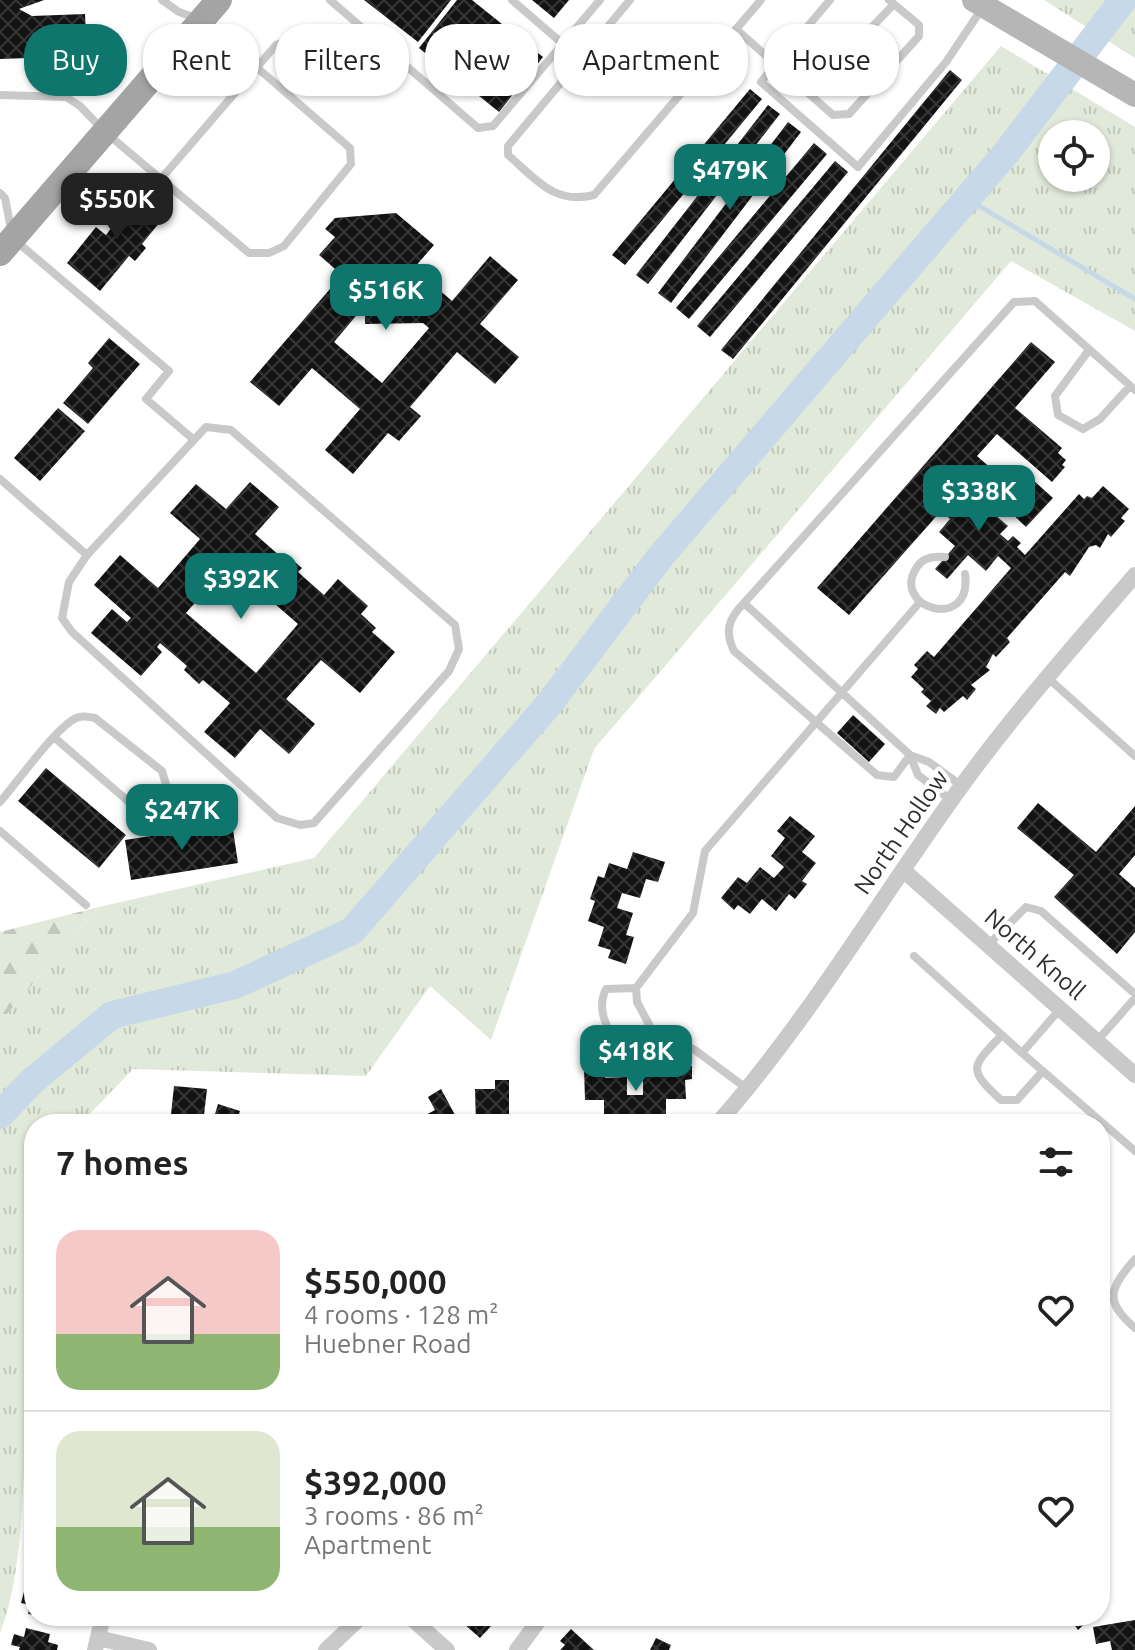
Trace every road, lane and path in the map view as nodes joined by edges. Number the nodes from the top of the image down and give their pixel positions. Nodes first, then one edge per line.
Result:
1 (162, 0) edge
2 (330, 0) edge
3 (512, 0) edge
4 (600, 0) edge
5 (630, 0) edge
6 (761, 0) edge
7 (830, 0) edge
8 (891, 2) edge
9 (979, 3) edge
10 (210, 10) edge
11 (580, 24) edge
12 (610, 24) edge
13 (740, 24) edge
14 (810, 24) edge
15 (871, 24) edge
16 (554, 36) edge
17 (748, 40) edge
18 (275, 46) edge
19 (764, 54) edge
20 (554, 55) edge
21 (899, 58) edge
22 (259, 67) joint
23 (554, 91) edge
24 (1133, 94) edge
25 (0, 95) edge
26 (234, 96) edge
27 (679, 96) edge
28 (777, 96) edge
29 (812, 96) edge
30 (865, 96) edge
31 (105, 132) junction
32 (160, 180) junction
33 (0, 193) edge
34 (6, 246) edge
35 (1089, 350) junction
36 (1132, 388) edge
37 (193, 439) junction
38 (0, 479) edge
39 (87, 555) junction
40 (945, 557) dead end
41 (965, 574) dead end
42 (1135, 575) edge
43 (920, 602) junction
44 (744, 603) junction
45 (1047, 677) junction
46 (841, 690) junction
47 (815, 721) junction
48 (55, 738) junction
49 (910, 755) junction
50 (1135, 756) edge
51 (957, 793) junction
52 (0, 802) edge
53 (0, 831) edge
54 (903, 870) junction
55 (86, 905) dead end
56 (988, 945) junction
57 (914, 956) dead end
58 (636, 988) junction
59 (1135, 996) edge
60 (1060, 1009) junction
61 (661, 1033) junction
62 (1002, 1035) junction
63 (1097, 1041) junction
64 (1022, 1053) junction
65 (1043, 1071) junction
66 (1135, 1075) edge
67 (747, 1089) junction
68 (726, 1114) edge
69 (1092, 1114) edge
70 (1110, 1129) edge
71 (1135, 1151) edge
72 (1135, 1259) edge
73 (1135, 1328) edge
74 (351, 1626) edge
75 (420, 1626) edge
76 (535, 1626) edge
77 (97, 1644) edge
78 (149, 1650) edge
79 (326, 1650) edge
80 (447, 1650) edge
81 (517, 1650) edge

1 - 10 lane
2 - 20 lane
3 - 16 lane
4 - 11 lane
5 - 12 lane
6 - 13 lane
7 - 14 lane
8 - 15 lane
8 - 21 lane
9 - 24 main road
9 - 28 lane
10 - 31 main road
17 - 19 lane
18 - 22 lane
22 - 32 lane
23 - 27 lane
25 - 31 lane
26 - 32 lane
29 - 30 lane
31 - 32 lane
31 - 34 main road
33 - 34 lane
34 - 37 lane
35 - 36 lane
35 - 36 lane
35 - 44 lane
37 - 39 lane
37 - 39 lane
38 - 39 lane
40 - 43 lane
41 - 43 lane
42 - 45 street, North Hollow
43 - 46 lane
44 - 46 lane
44 - 47 lane
45 - 50 lane
45 - 51 street, North Hollow
46 - 47 lane
46 - 49 lane
47 - 49 lane
47 - 58 lane
48 - 48 lane
48 - 52 lane
49 - 51 lane
49 - 51 lane
51 - 54 street, North Hollow
53 - 55 lane
54 - 56 street, North Knoll
54 - 67 street, North Hollow
56 - 59 lane
56 - 60 street, North Knoll
57 - 62 lane
58 - 61 lane
58 - 61 lane
59 - 63 lane
60 - 63 street, North Knoll
60 - 64 lane
61 - 67 lane
62 - 64 lane
62 - 65 lane
63 - 66 street, North Knoll
64 - 65 lane
65 - 69 lane
67 - 68 street, North Hollow
70 - 71 lane
72 - 73 lane
74 - 79 street
75 - 80 street
76 - 81 street
77 - 78 street

